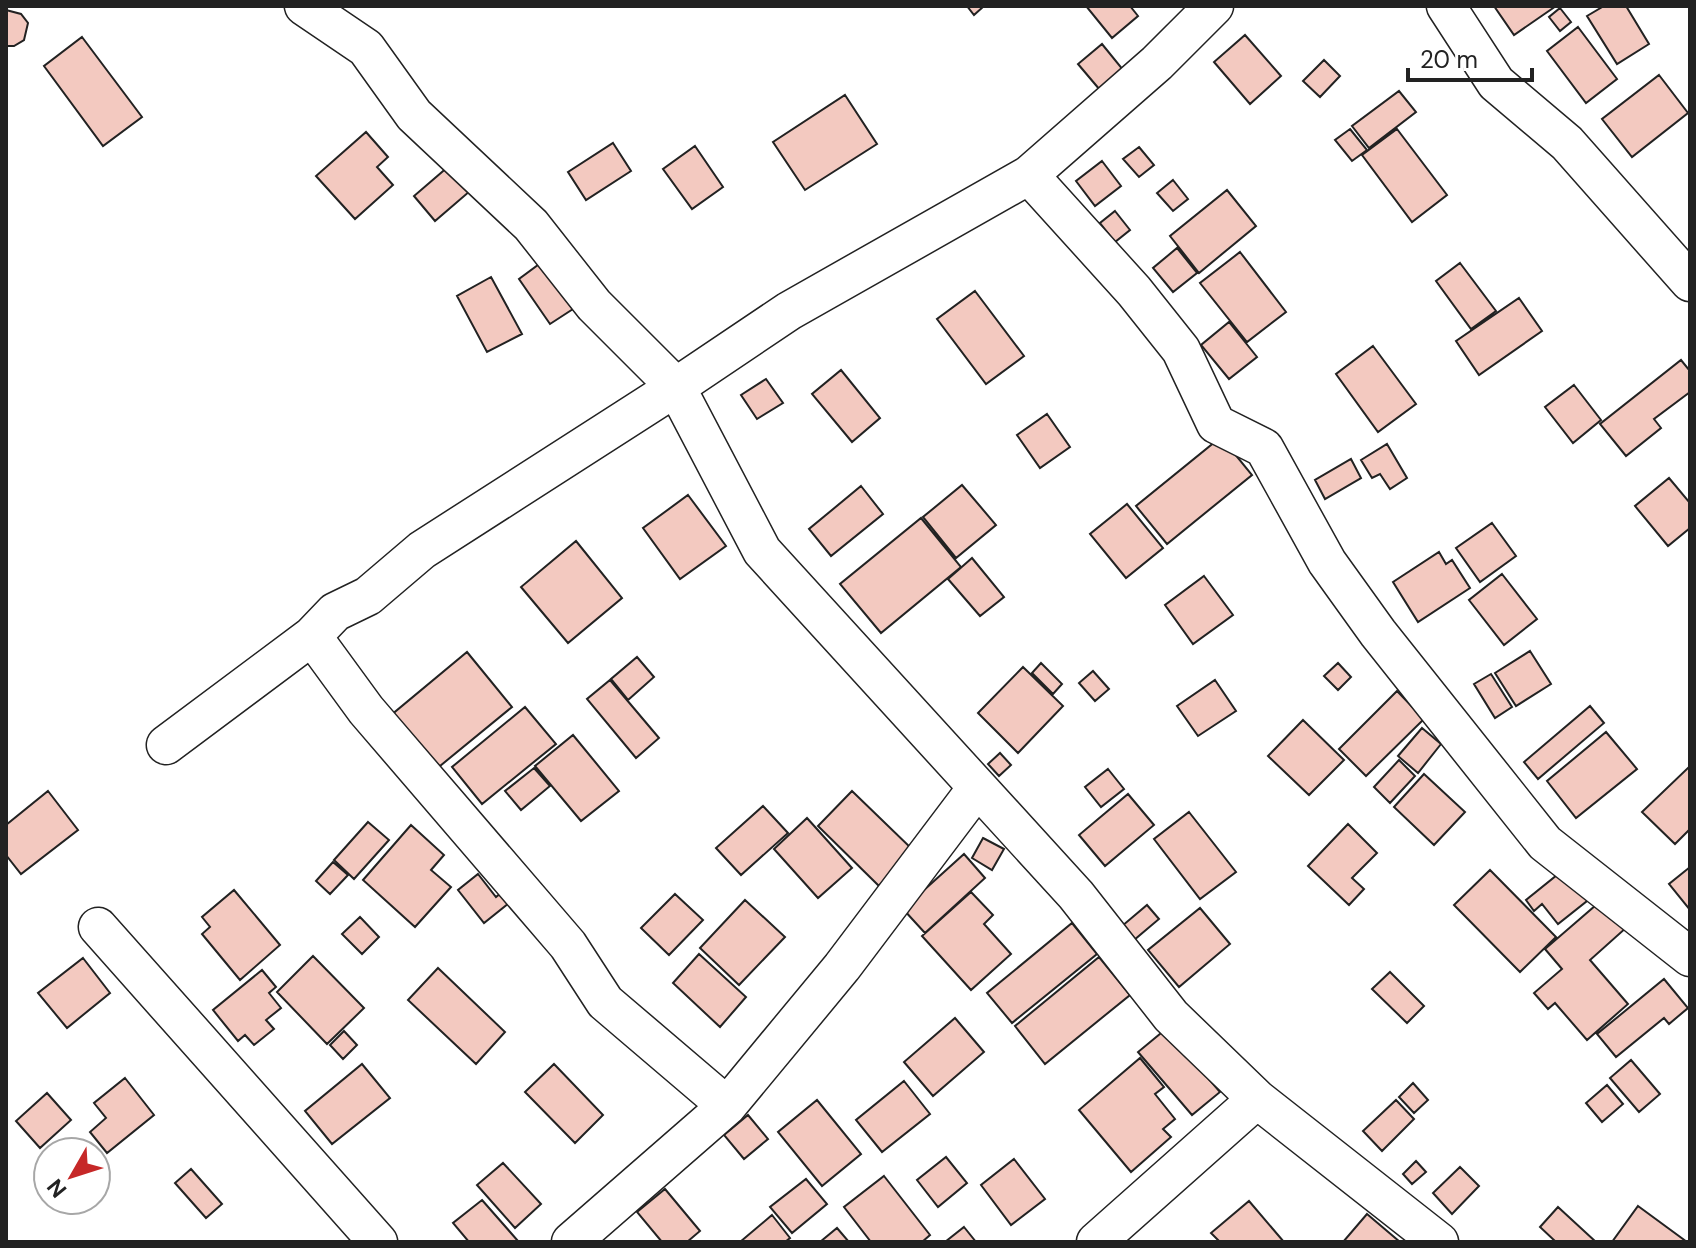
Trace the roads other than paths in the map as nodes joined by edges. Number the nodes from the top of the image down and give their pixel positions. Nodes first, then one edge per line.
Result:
1 (304, 6) edge
2 (1214, 6) edge
3 (1446, 6) edge
4 (1029, 175) junction
5 (1690, 282) edge
6 (676, 387) junction
7 (312, 636) junction
8 (166, 745) dead end
9 (977, 788) junction
10 (98, 927) dead end
11 (1690, 957) edge
12 (1257, 1099) junction
13 (727, 1106) junction
14 (378, 1242) edge
15 (571, 1242) edge
16 (1096, 1242) edge
17 (1439, 1242) edge

1 - 6 street
2 - 4 street
3 - 5 street
4 - 6 street
4 - 11 street
6 - 7 street
6 - 9 street
7 - 8 street
7 - 13 street
9 - 12 street
9 - 13 street
10 - 14 street
12 - 16 street
12 - 17 street
13 - 15 street

